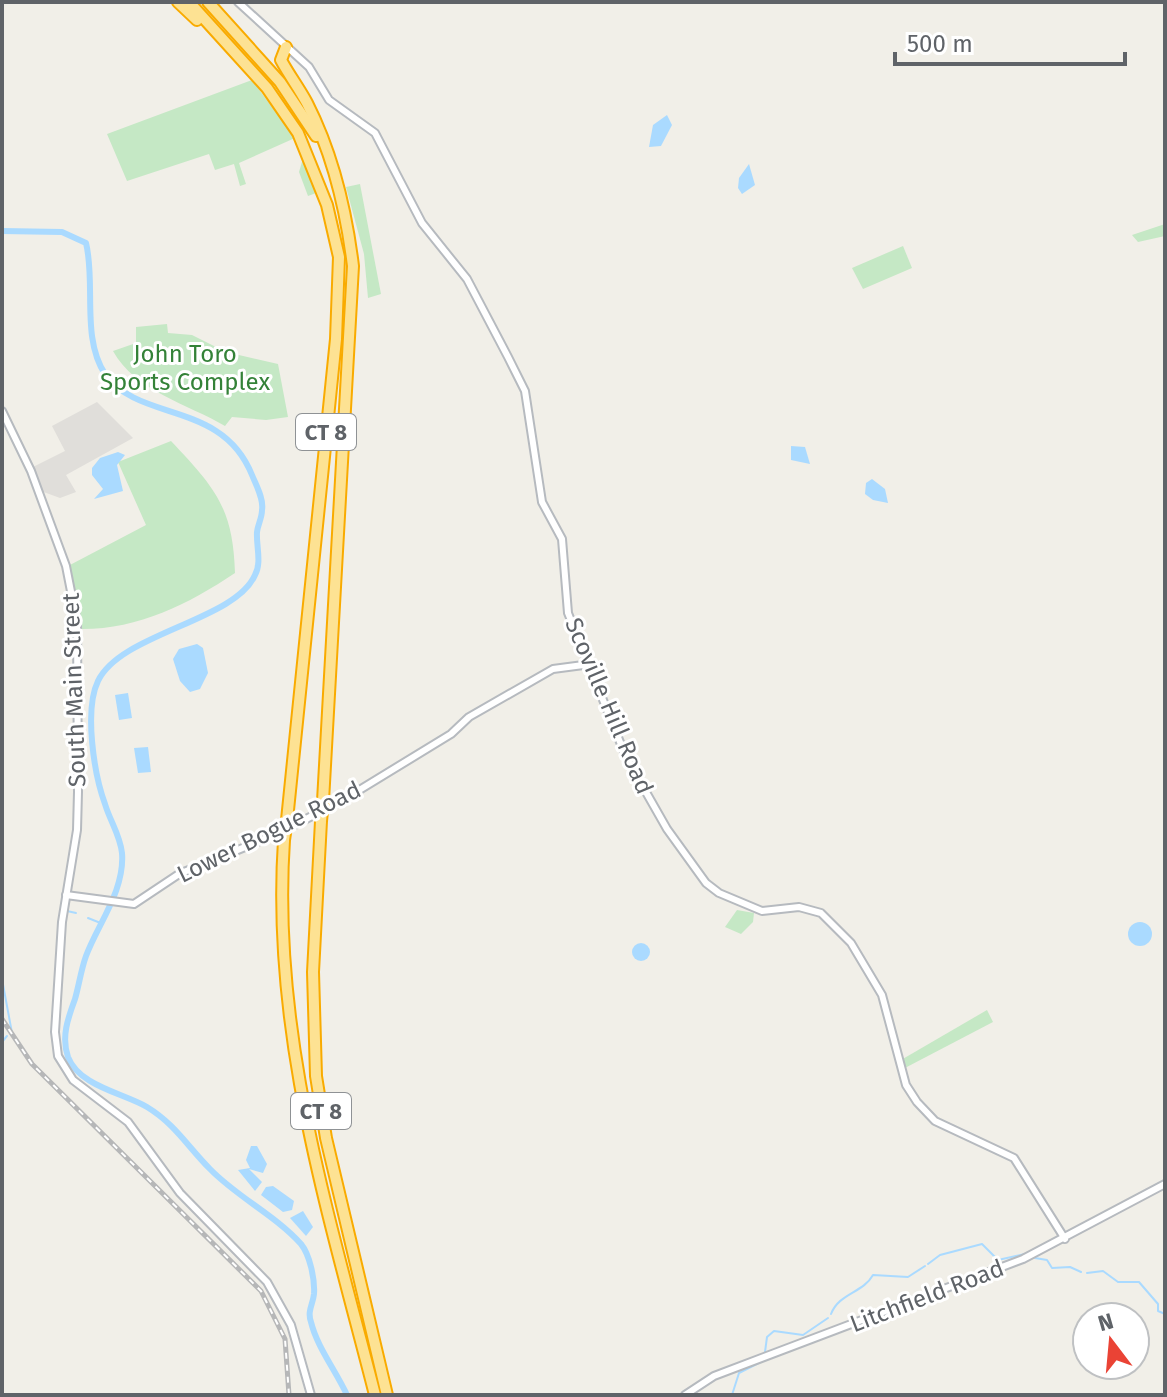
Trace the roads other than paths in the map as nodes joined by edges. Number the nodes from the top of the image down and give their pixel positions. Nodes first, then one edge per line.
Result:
1 (178, 2) edge
2 (189, 2) edge
3 (208, 2) edge
4 (238, 2) edge
5 (286, 47) junction
6 (248, 67) junction
7 (336, 177) junction
8 (2, 411) edge
9 (591, 664) junction
10 (66, 895) junction
11 (1165, 1184) edge
12 (1065, 1239) junction
13 (311, 1395) edge
14 (374, 1395) edge
15 (387, 1395) edge
16 (685, 1395) edge

1 - 6 highway
2 - 6 highway, CT 8
3 - 7 highway, CT 8
4 - 5 street, Scoville Hill Road
5 - 7 highway
5 - 9 street, Scoville Hill Road
6 - 14 highway, CT 8, bridge
7 - 15 highway, CT 8, bridge
8 - 10 street, South Main Street
9 - 10 street, Lower Bogue Road
9 - 12 street, Scoville Hill Road
10 - 13 street, South Main Street
11 - 12 street, Litchfield Road
12 - 16 street, Litchfield Road

